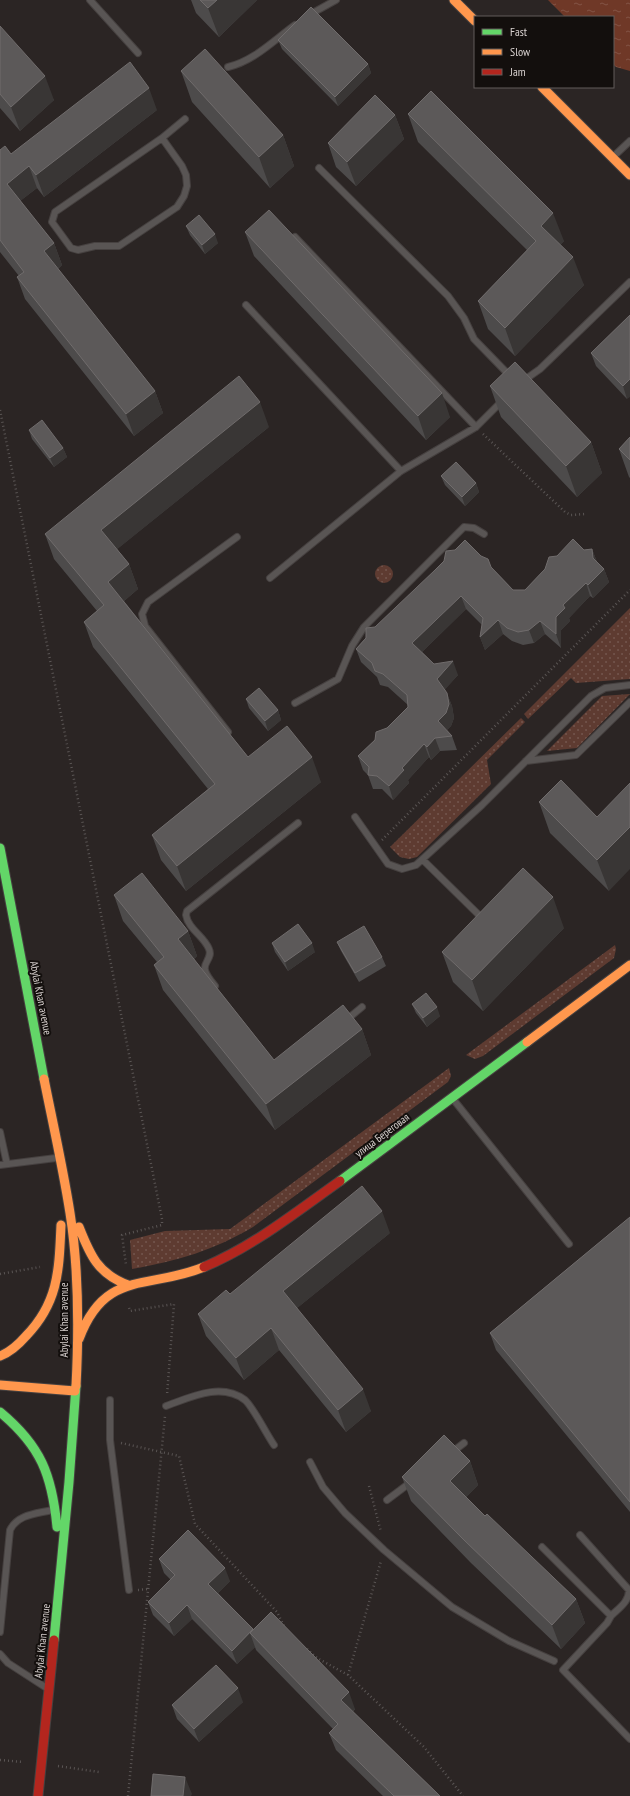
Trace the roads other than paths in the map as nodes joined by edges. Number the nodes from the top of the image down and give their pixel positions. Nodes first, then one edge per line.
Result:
1 (90, 0) edge
2 (336, 0) edge
3 (454, 0) edge
4 (305, 18) edge
5 (474, 20) edge
6 (299, 22) edge
7 (138, 54) dead end
8 (228, 68) dead end
9 (543, 88) edge
10 (185, 119) dead end
11 (162, 138) junction
12 (630, 141) edge
13 (613, 158) junction
14 (319, 168) dead end
15 (630, 174) edge
16 (292, 234) edge
17 (630, 282) edge
18 (246, 305) dead end
19 (508, 395) edge
20 (476, 426) junction
21 (401, 471) junction
22 (484, 534) dead end
23 (237, 537) dead end
24 (270, 578) dead end
25 (630, 686) edge
26 (630, 702) edge
27 (295, 703) dead end
28 (228, 732) edge
29 (526, 760) junction
30 (355, 817) dead end
31 (298, 823) dead end
32 (0, 848) edge
33 (423, 860) junction
34 (488, 925) edge
35 (630, 965) edge
36 (220, 992) edge
37 (362, 1007) dead end
38 (338, 1027) edge
39 (452, 1098) junction
40 (0, 1132) edge
41 (60, 1158) junction
42 (7, 1164) junction
43 (0, 1165) edge
44 (64, 1180) junction
45 (570, 1244) dead end
46 (128, 1285) junction
47 (76, 1349) junction
48 (0, 1356) edge
49 (0, 1385) edge
50 (75, 1391) junction
51 (110, 1400) dead end
52 (166, 1406) road end
53 (0, 1412) edge
54 (464, 1443) dead end
55 (274, 1445) dead end
56 (446, 1456) edge
57 (310, 1462) dead end
58 (416, 1478) edge
59 (386, 1500) dead end
60 (67, 1506) junction
61 (55, 1509) junction
62 (580, 1535) dead end
63 (542, 1547) dead end
64 (60, 1573) junction
65 (129, 1590) dead end
66 (612, 1616) junction
67 (0, 1632) edge
68 (0, 1654) edge
69 (554, 1661) dead end
70 (49, 1690) junction
71 (630, 1739) edge
72 (38, 1796) edge

1 - 7 lane
2 - 4 lane
3 - 5 main road
6 - 8 lane
9 - 13 main road
10 - 11 lane
11 - 11 lane
12 - 13 lane
13 - 15 main road
14 - 17 lane
16 - 20 lane
18 - 21 lane
19 - 20 lane
20 - 21 lane
21 - 24 lane
22 - 27 lane
23 - 28 lane
25 - 29 lane
26 - 29 lane
29 - 33 lane
30 - 33 lane
31 - 36 lane
32 - 41 main road, Abylai Khan avenue
33 - 34 lane
35 - 39 main road, улица Береговая
37 - 38 lane
39 - 45 lane
39 - 46 main road, улица Береговая
40 - 42 lane
41 - 42 lane
41 - 44 main road, Abylai Khan avenue
42 - 43 lane
44 - 46 main road
44 - 47 main road, Abylai Khan avenue
44 - 48 main road
46 - 47 main road
47 - 50 main road, Abylai Khan avenue
49 - 50 main road
50 - 60 main road, Abylai Khan avenue
51 - 65 lane
52 - 55 lane
53 - 61 main road
54 - 56 lane
57 - 69 lane
58 - 59 lane
60 - 61 lane
60 - 64 main road, Abylai Khan avenue
61 - 64 main road
61 - 67 lane
62 - 66 lane
63 - 66 lane
64 - 70 main road, Abylai Khan avenue
66 - 71 lane
68 - 70 lane
70 - 72 main road, Abylai Khan avenue

